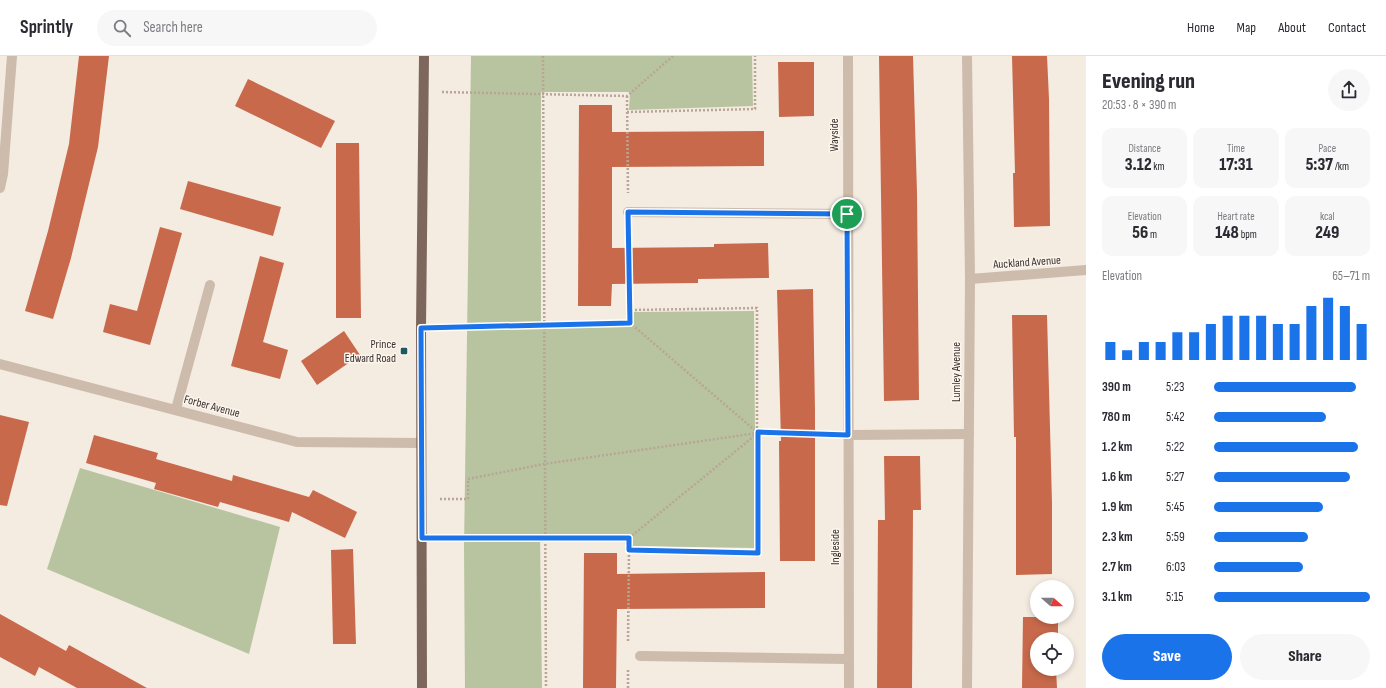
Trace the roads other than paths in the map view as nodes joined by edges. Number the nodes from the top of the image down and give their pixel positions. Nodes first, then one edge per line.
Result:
1 (12, 56) edge
2 (424, 56) edge
3 (848, 56) edge
4 (967, 56) edge
5 (0, 188) edge
6 (628, 212) road end
7 (847, 214) junction
8 (1086, 270) edge
9 (970, 279) junction
10 (210, 285) dead end
11 (0, 364) edge
12 (176, 409) junction
13 (969, 434) junction
14 (848, 435) junction
15 (421, 443) junction
16 (640, 656) dead end
17 (848, 659) junction
18 (422, 688) edge
19 (849, 688) edge
20 (967, 688) edge

1 - 5 street
2 - 15 main road
3 - 7 street, Wayside
4 - 9 street, Lumley Avenue
6 - 7 street
7 - 14 street, Ingleside
8 - 9 street, Auckland Avenue
9 - 13 street, Lumley Avenue
10 - 12 street
11 - 12 street, Forber Avenue
12 - 15 street, Forber Avenue
13 - 14 street
13 - 20 street, Lumley Avenue
14 - 17 street, Ingleside
15 - 18 main road
16 - 17 street
17 - 19 street, Ingleside

